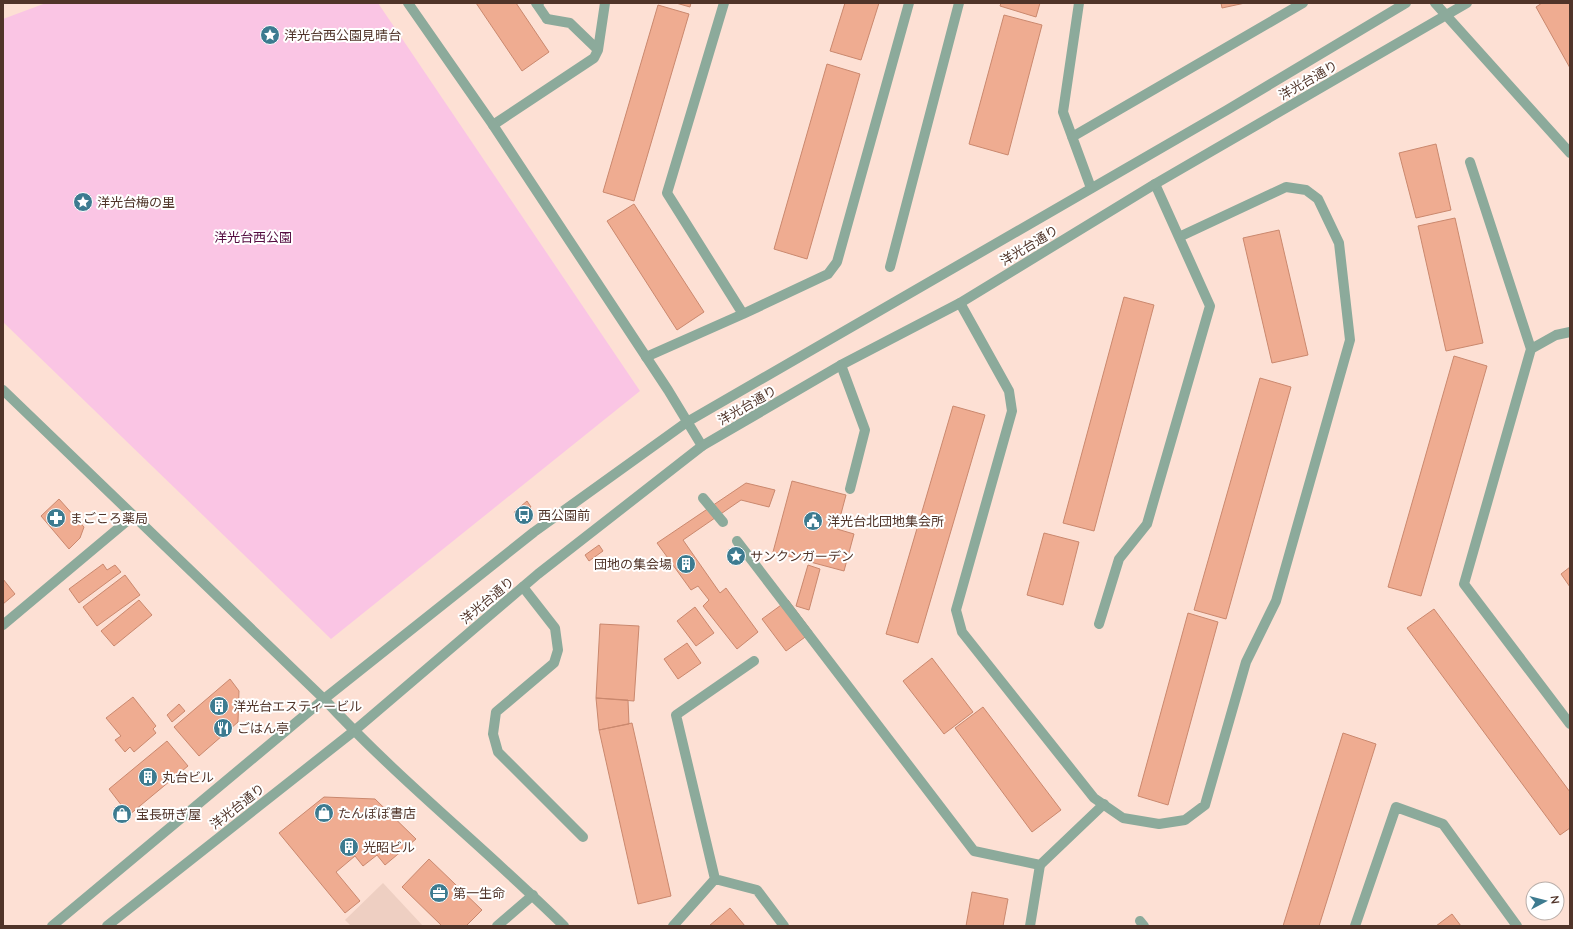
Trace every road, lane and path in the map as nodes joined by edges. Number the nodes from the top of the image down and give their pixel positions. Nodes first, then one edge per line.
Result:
1 (408, 3) edge
2 (537, 3) edge
3 (605, 3) edge
4 (724, 3) edge
5 (909, 3) edge
6 (959, 3) edge
7 (1079, 3) edge
8 (1406, 3) edge
9 (1435, 3) edge
10 (1467, 3) edge
11 (1299, 4) edge
12 (1446, 15) junction
13 (598, 50) junction
14 (493, 125) junction
15 (1072, 137) junction
16 (1570, 153) edge
17 (1470, 162) dead end
18 (1155, 184) junction
19 (1091, 188) junction
20 (1179, 237) junction
21 (890, 267) dead end
22 (960, 303) junction
23 (743, 314) junction
24 (1570, 332) edge
25 (1531, 349) junction
26 (646, 357) junction
27 (841, 365) junction
28 (3, 390) edge
29 (687, 422) junction
30 (702, 446) junction
31 (850, 489) dead end
32 (703, 498) dead end
33 (133, 516) junction
34 (722, 522) dead end
35 (737, 541) dead end
36 (523, 587) junction
37 (1099, 624) dead end
38 (3, 626) edge
39 (754, 661) dead end
40 (324, 699) junction
41 (1570, 724) edge
42 (354, 731) junction
43 (1104, 804) junction
44 (583, 837) dead end
45 (1040, 865) junction
46 (714, 879) junction
47 (533, 895) junction
48 (52, 926) edge
49 (107, 926) edge
50 (497, 926) edge
51 (564, 926) edge
52 (673, 926) edge
53 (784, 926) edge
54 (1030, 926) edge
55 (1355, 926) edge
56 (1516, 926) edge

1 - 14 street
2 - 13 street
3 - 13 street
4 - 23 street
5 - 23 street
6 - 21 street
7 - 15 street
8 - 19 street, 洋光台通り
9 - 12 street
10 - 12 street, 洋光台通り
11 - 15 street
12 - 16 street
12 - 18 street, 洋光台通り
13 - 14 street
14 - 26 street
15 - 19 street
17 - 25 street
18 - 20 street
18 - 22 street, 洋光台通り
19 - 29 street, 洋光台通り
20 - 37 street
20 - 43 street
22 - 27 street, 洋光台通り
22 - 43 street
23 - 26 street
24 - 25 street
25 - 41 street
26 - 29 street
27 - 30 street, 洋光台通り
27 - 31 street
28 - 33 street
29 - 30 street
29 - 40 street, 洋光台通り
30 - 36 street, 洋光台通り
32 - 34 street
33 - 38 street
33 - 40 street
35 - 45 street
36 - 42 street, 洋光台通り
36 - 44 street
39 - 46 street
40 - 42 street
40 - 48 street, 洋光台通り
42 - 47 street
42 - 49 street, 洋光台通り
43 - 45 street
45 - 54 street
46 - 52 street
46 - 53 street
47 - 50 street
47 - 51 street
55 - 56 street

